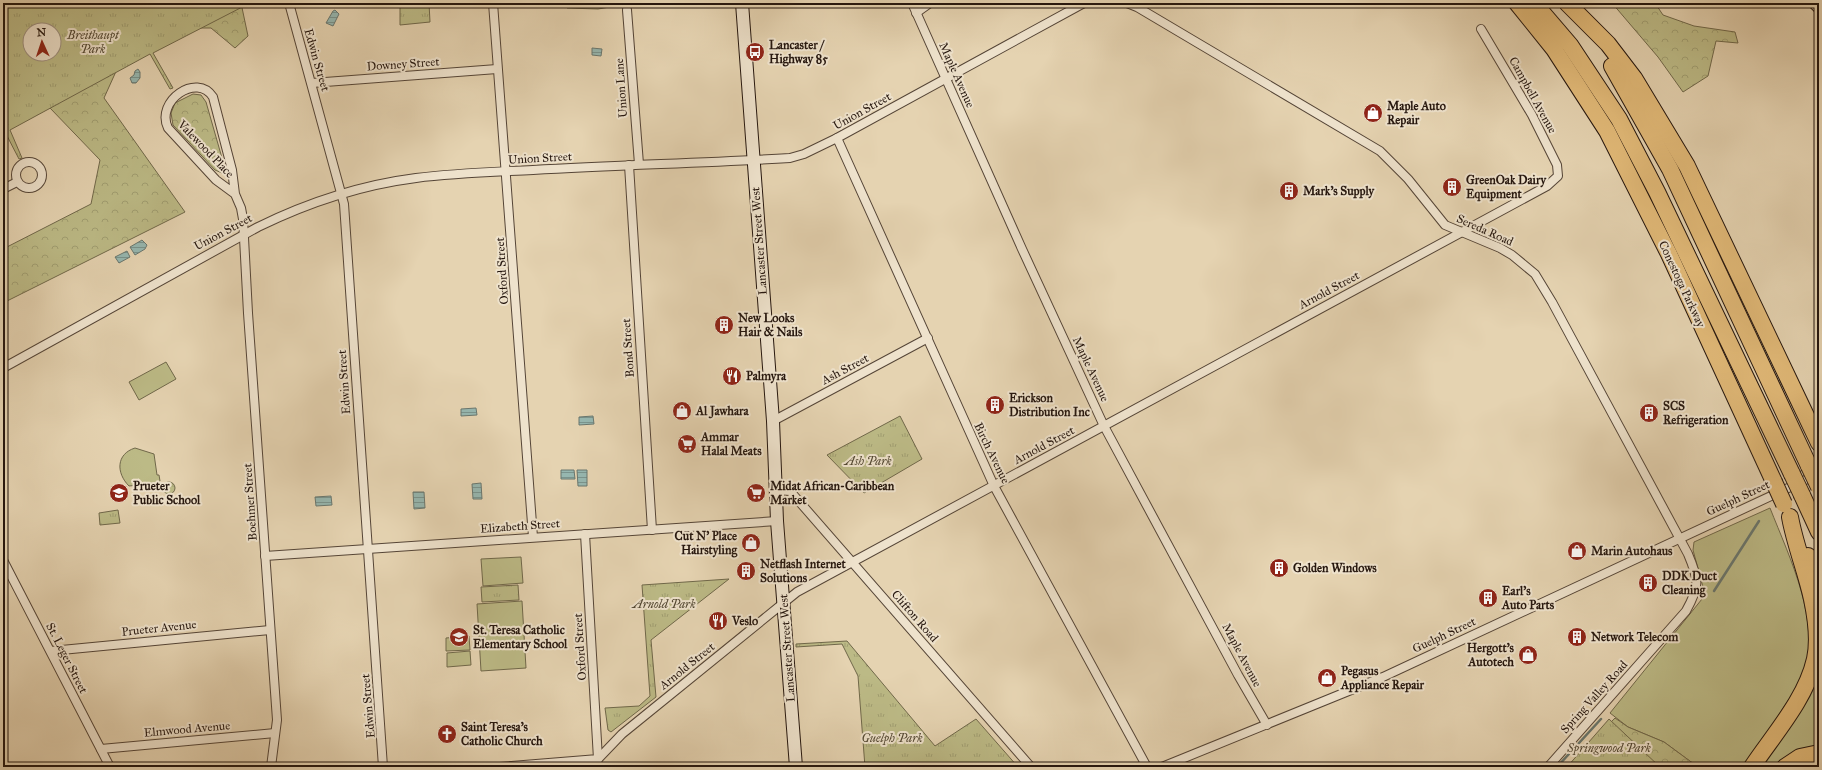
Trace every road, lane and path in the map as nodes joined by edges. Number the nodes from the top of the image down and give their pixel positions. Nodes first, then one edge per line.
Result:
1 (289, 3) edge
2 (493, 3) edge
3 (742, 3) edge
4 (912, 3) edge
5 (930, 3) edge
6 (1084, 3) edge
7 (1127, 3) edge
8 (1517, 3) edge
9 (1534, 3) edge
10 (1567, 3) edge
11 (1815, 3) edge
12 (1819, 7) edge
13 (627, 10) dead end
14 (916, 13) junction
15 (1581, 19) junction
16 (1482, 29) dead end
17 (497, 69) junction
18 (946, 79) junction
19 (312, 83) junction
20 (837, 138) junction
21 (753, 160) junction
22 (639, 164) junction
23 (629, 165) junction
24 (506, 172) junction
25 (1558, 176) joint
26 (17, 182) dead end
27 (3, 190) edge
28 (235, 194) junction
29 (341, 194) junction
30 (1463, 232) junction
31 (244, 234) junction
32 (928, 338) junction
33 (3, 368) edge
34 (773, 421) junction
35 (1104, 426) junction
36 (1819, 443) edge
37 (1814, 470) edge
38 (994, 486) junction
39 (1819, 488) edge
40 (776, 490) junction
41 (1787, 510) junction
42 (777, 521) junction
43 (652, 530) junction
44 (1819, 532) edge
45 (585, 534) junction
46 (533, 537) junction
47 (1679, 539) junction
48 (367, 549) junction
49 (266, 556) junction
50 (3, 560) edge
51 (852, 561) junction
52 (1819, 580) edge
53 (784, 603) junction
54 (270, 630) junction
55 (51, 651) junction
56 (1267, 725) junction
57 (275, 733) junction
58 (101, 749) junction
59 (1819, 752) edge
60 (598, 759) junction
61 (110, 767) edge
62 (271, 767) edge
63 (383, 767) edge
64 (500, 767) edge
65 (594, 767) edge
66 (796, 767) edge
67 (1031, 767) edge
68 (1147, 767) edge
69 (1162, 767) edge
70 (1548, 767) edge
71 (1752, 767) edge
72 (1785, 767) edge

1 - 19 street, Edwin Street
2 - 17 street, Oxford Street
3 - 21 main road, Lancaster Street West
4 - 14 street, Maple Avenue
5 - 14 street
6 - 18 street, Union Street
7 - 30 street, Sereda Road
8 - 41 highway, Conestoga Parkway, bridge
9 - 44 highway, Conestoga Parkway, bridge
10 - 15 highway
11 - 12 main road
13 - 22 street, Union Lane
14 - 18 street, Maple Avenue
15 - 36 highway
15 - 37 highway
16 - 25 street, Campbell Avenue
17 - 19 street, Downey Street
17 - 24 street, Oxford Street
18 - 20 street, Union Street
18 - 35 street, Maple Avenue
19 - 29 street, Edwin Street
20 - 21 street, Union Street
20 - 32 street, Birch Avenue
21 - 22 street, Union Street
21 - 34 main road, Lancaster Street West
22 - 23 street, Union Street
23 - 24 street, Union Street
23 - 43 street, Bond Street
24 - 29 street, Union Street
24 - 46 street, Oxford Street
25 - 30 street, Arnold Street
26 - 27 street
28 - 28 street, Valewood Place
28 - 31 street, Valewood Place
29 - 31 street, Union Street
29 - 48 street, Edwin Street
30 - 35 street, Arnold Street
30 - 47 street, Sereda Road
31 - 33 street, Union Street
31 - 49 street, Boehmer Street
32 - 34 street, Ash Street
32 - 38 street, Birch Avenue
34 - 40 main road, Lancaster Street West
35 - 38 street, Arnold Street
35 - 56 street, Maple Avenue
37 - 39 highway, bridge
37 - 47 street, Guelph Street
38 - 51 street, Arnold Street
38 - 68 street, Birch Avenue
40 - 42 main road, Lancaster Street West
40 - 51 street, Clifton Road
41 - 52 highway, Conestoga Parkway
41 - 71 highway
42 - 43 street, Elizabeth Street
42 - 53 main road, Lancaster Street West
43 - 45 street, Elizabeth Street
45 - 46 street, Elizabeth Street
45 - 60 street, Oxford Street
46 - 48 street, Elizabeth Street
47 - 56 street, Guelph Street
47 - 70 street, Spring Valley Road
48 - 49 street, Elizabeth Street
48 - 63 street, Edwin Street
49 - 54 street, Boehmer Street
50 - 55 street, St. Leger Street
51 - 53 street, Arnold Street
51 - 67 street, Clifton Road
53 - 60 street, Arnold Street
53 - 66 main road, Lancaster Street West
54 - 55 street, Prueter Avenue
54 - 57 street, Boehmer Street
55 - 58 street, St. Leger Street
56 - 69 street, Guelph Street
57 - 58 street, Elmwood Avenue
57 - 62 street, Boehmer Street
58 - 61 street, St. Leger Street
59 - 72 highway
60 - 64 street
60 - 65 street, Arnold Street

